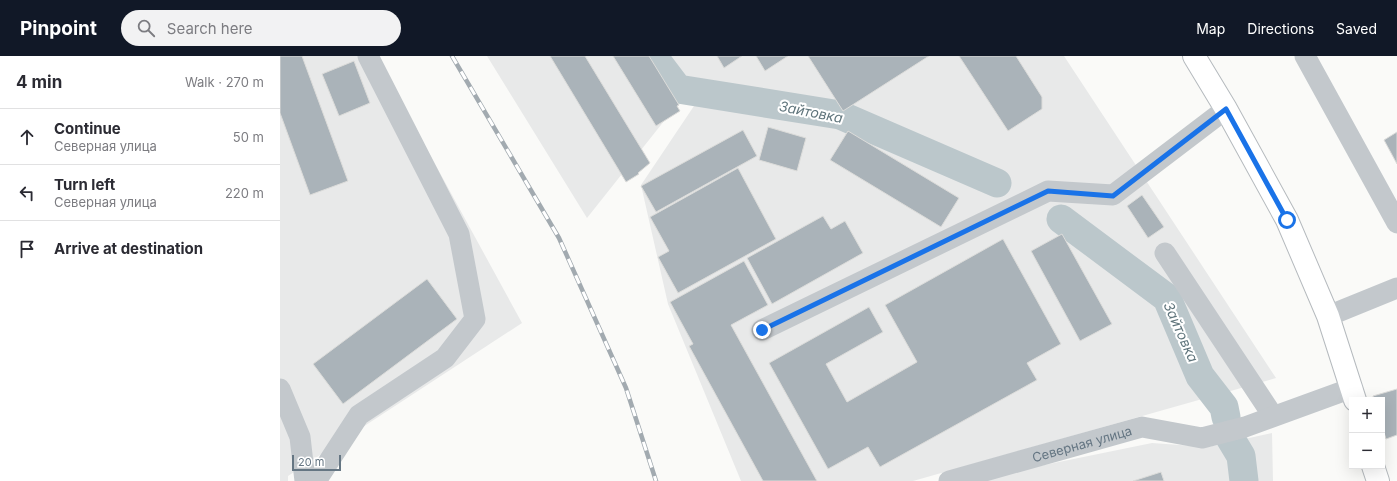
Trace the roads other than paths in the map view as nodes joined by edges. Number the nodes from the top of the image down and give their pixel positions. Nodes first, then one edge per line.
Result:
1 (368, 56) edge
2 (1194, 56) edge
3 (1305, 56) edge
4 (1226, 109) junction
5 (1390, 195) edge
6 (1397, 223) edge
7 (1165, 253) dead end
8 (1397, 288) edge
9 (1328, 316) junction
10 (762, 330) dead end
11 (280, 389) edge
12 (1354, 394) edge
13 (1273, 416) junction
14 (1375, 469) edge
15 (989, 476) edge
16 (305, 481) edge
17 (316, 481) edge
18 (949, 481) edge
19 (1378, 481) edge

1 - 17 lane
2 - 4 main road, Северная улица
3 - 5 lane
4 - 9 main road, Северная улица
4 - 10 lane
5 - 6 lane
7 - 13 lane
8 - 9 lane
9 - 12 main road, Северная улица
11 - 16 lane
12 - 13 lane, Северная улица
13 - 15 lane, Северная улица
14 - 19 main road
15 - 18 lane, Северная улица

